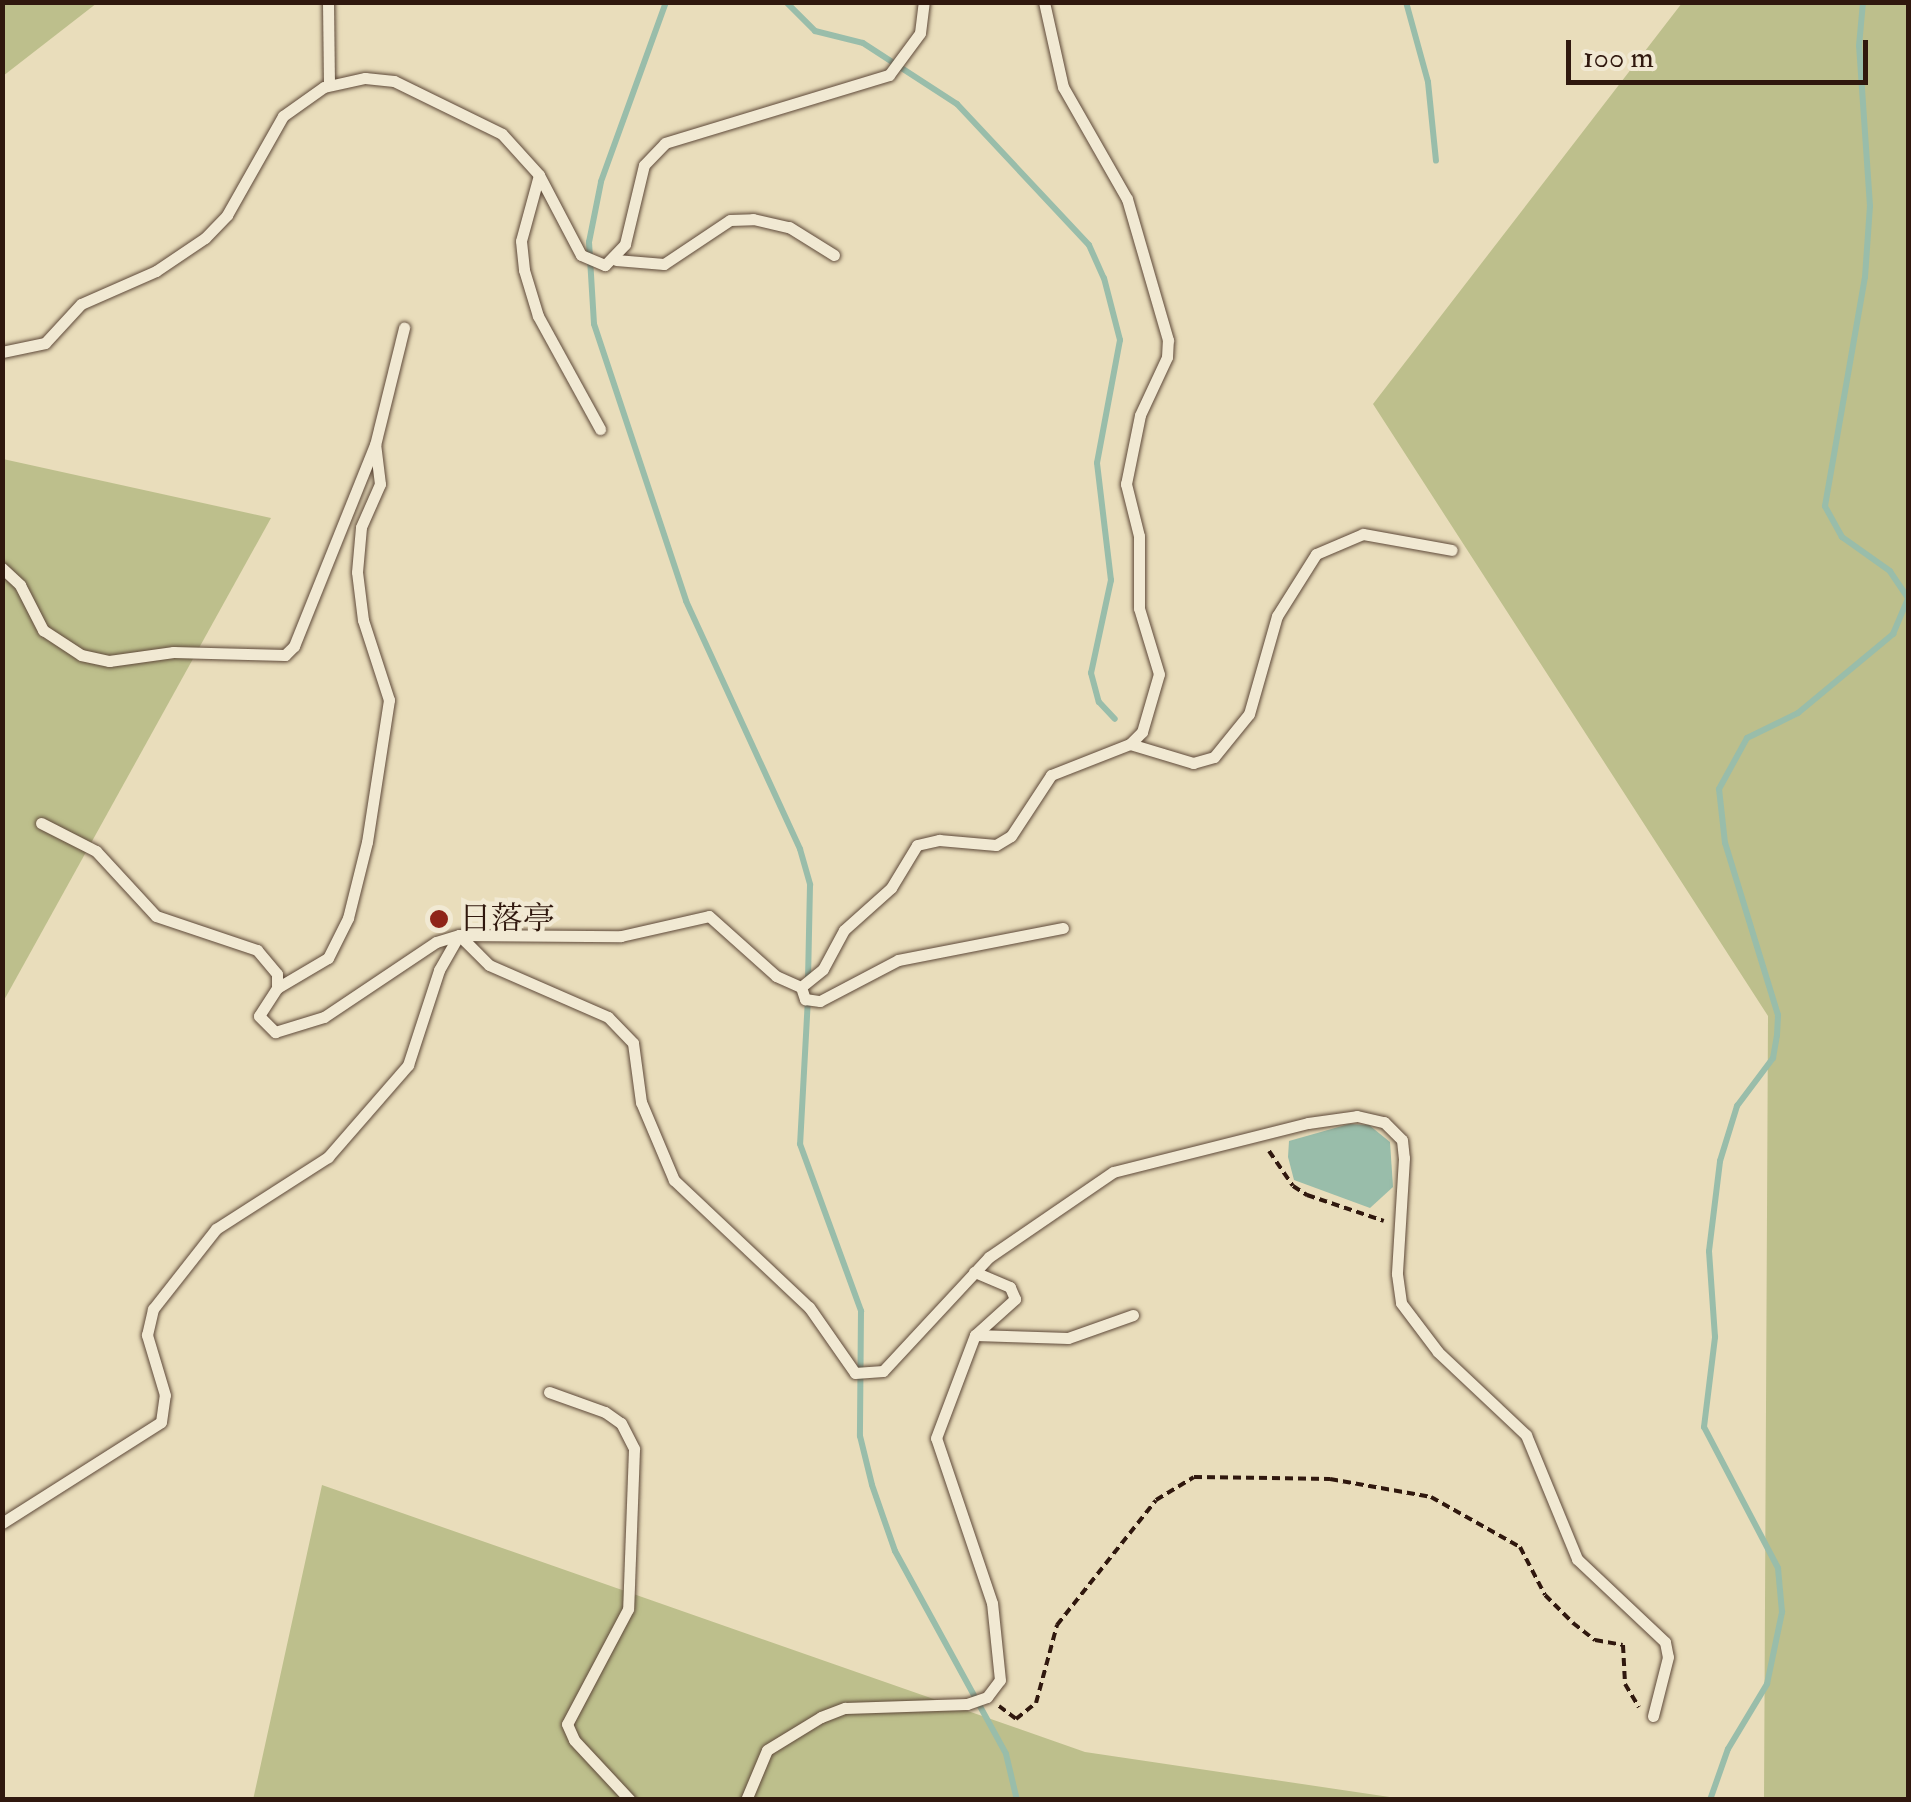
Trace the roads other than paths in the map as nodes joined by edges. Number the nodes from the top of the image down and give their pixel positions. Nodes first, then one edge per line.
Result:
1 (328, 2) edge
2 (924, 2) edge
3 (1044, 2) edge
4 (329, 85) junction
5 (539, 175) junction
6 (834, 256) dead end
7 (616, 260) junction
8 (404, 328) dead end
9 (2, 352) edge
10 (600, 429) dead end
11 (375, 445) junction
12 (1452, 550) dead end
13 (2, 568) edge
14 (1130, 744) junction
15 (41, 823) dead end
16 (1063, 928) dead end
17 (459, 935) junction
18 (801, 987) junction
19 (277, 988) junction
20 (974, 1272) junction
21 (1132, 1315) dead end
22 (975, 1335) junction
23 (549, 1392) dead end
24 (2, 1523) edge
25 (1653, 1716) road end
26 (630, 1800) edge
27 (746, 1800) edge

1 - 4 lane
2 - 7 lane
3 - 14 lane
4 - 5 lane
4 - 9 lane
5 - 7 lane
5 - 10 lane
6 - 7 lane
8 - 11 lane
11 - 13 lane
11 - 19 lane
12 - 14 lane
14 - 18 lane
15 - 19 lane
16 - 18 lane
17 - 18 lane
17 - 19 lane
17 - 20 lane
17 - 24 lane
20 - 22 lane
20 - 25 lane
21 - 22 lane
22 - 27 lane
23 - 26 lane

